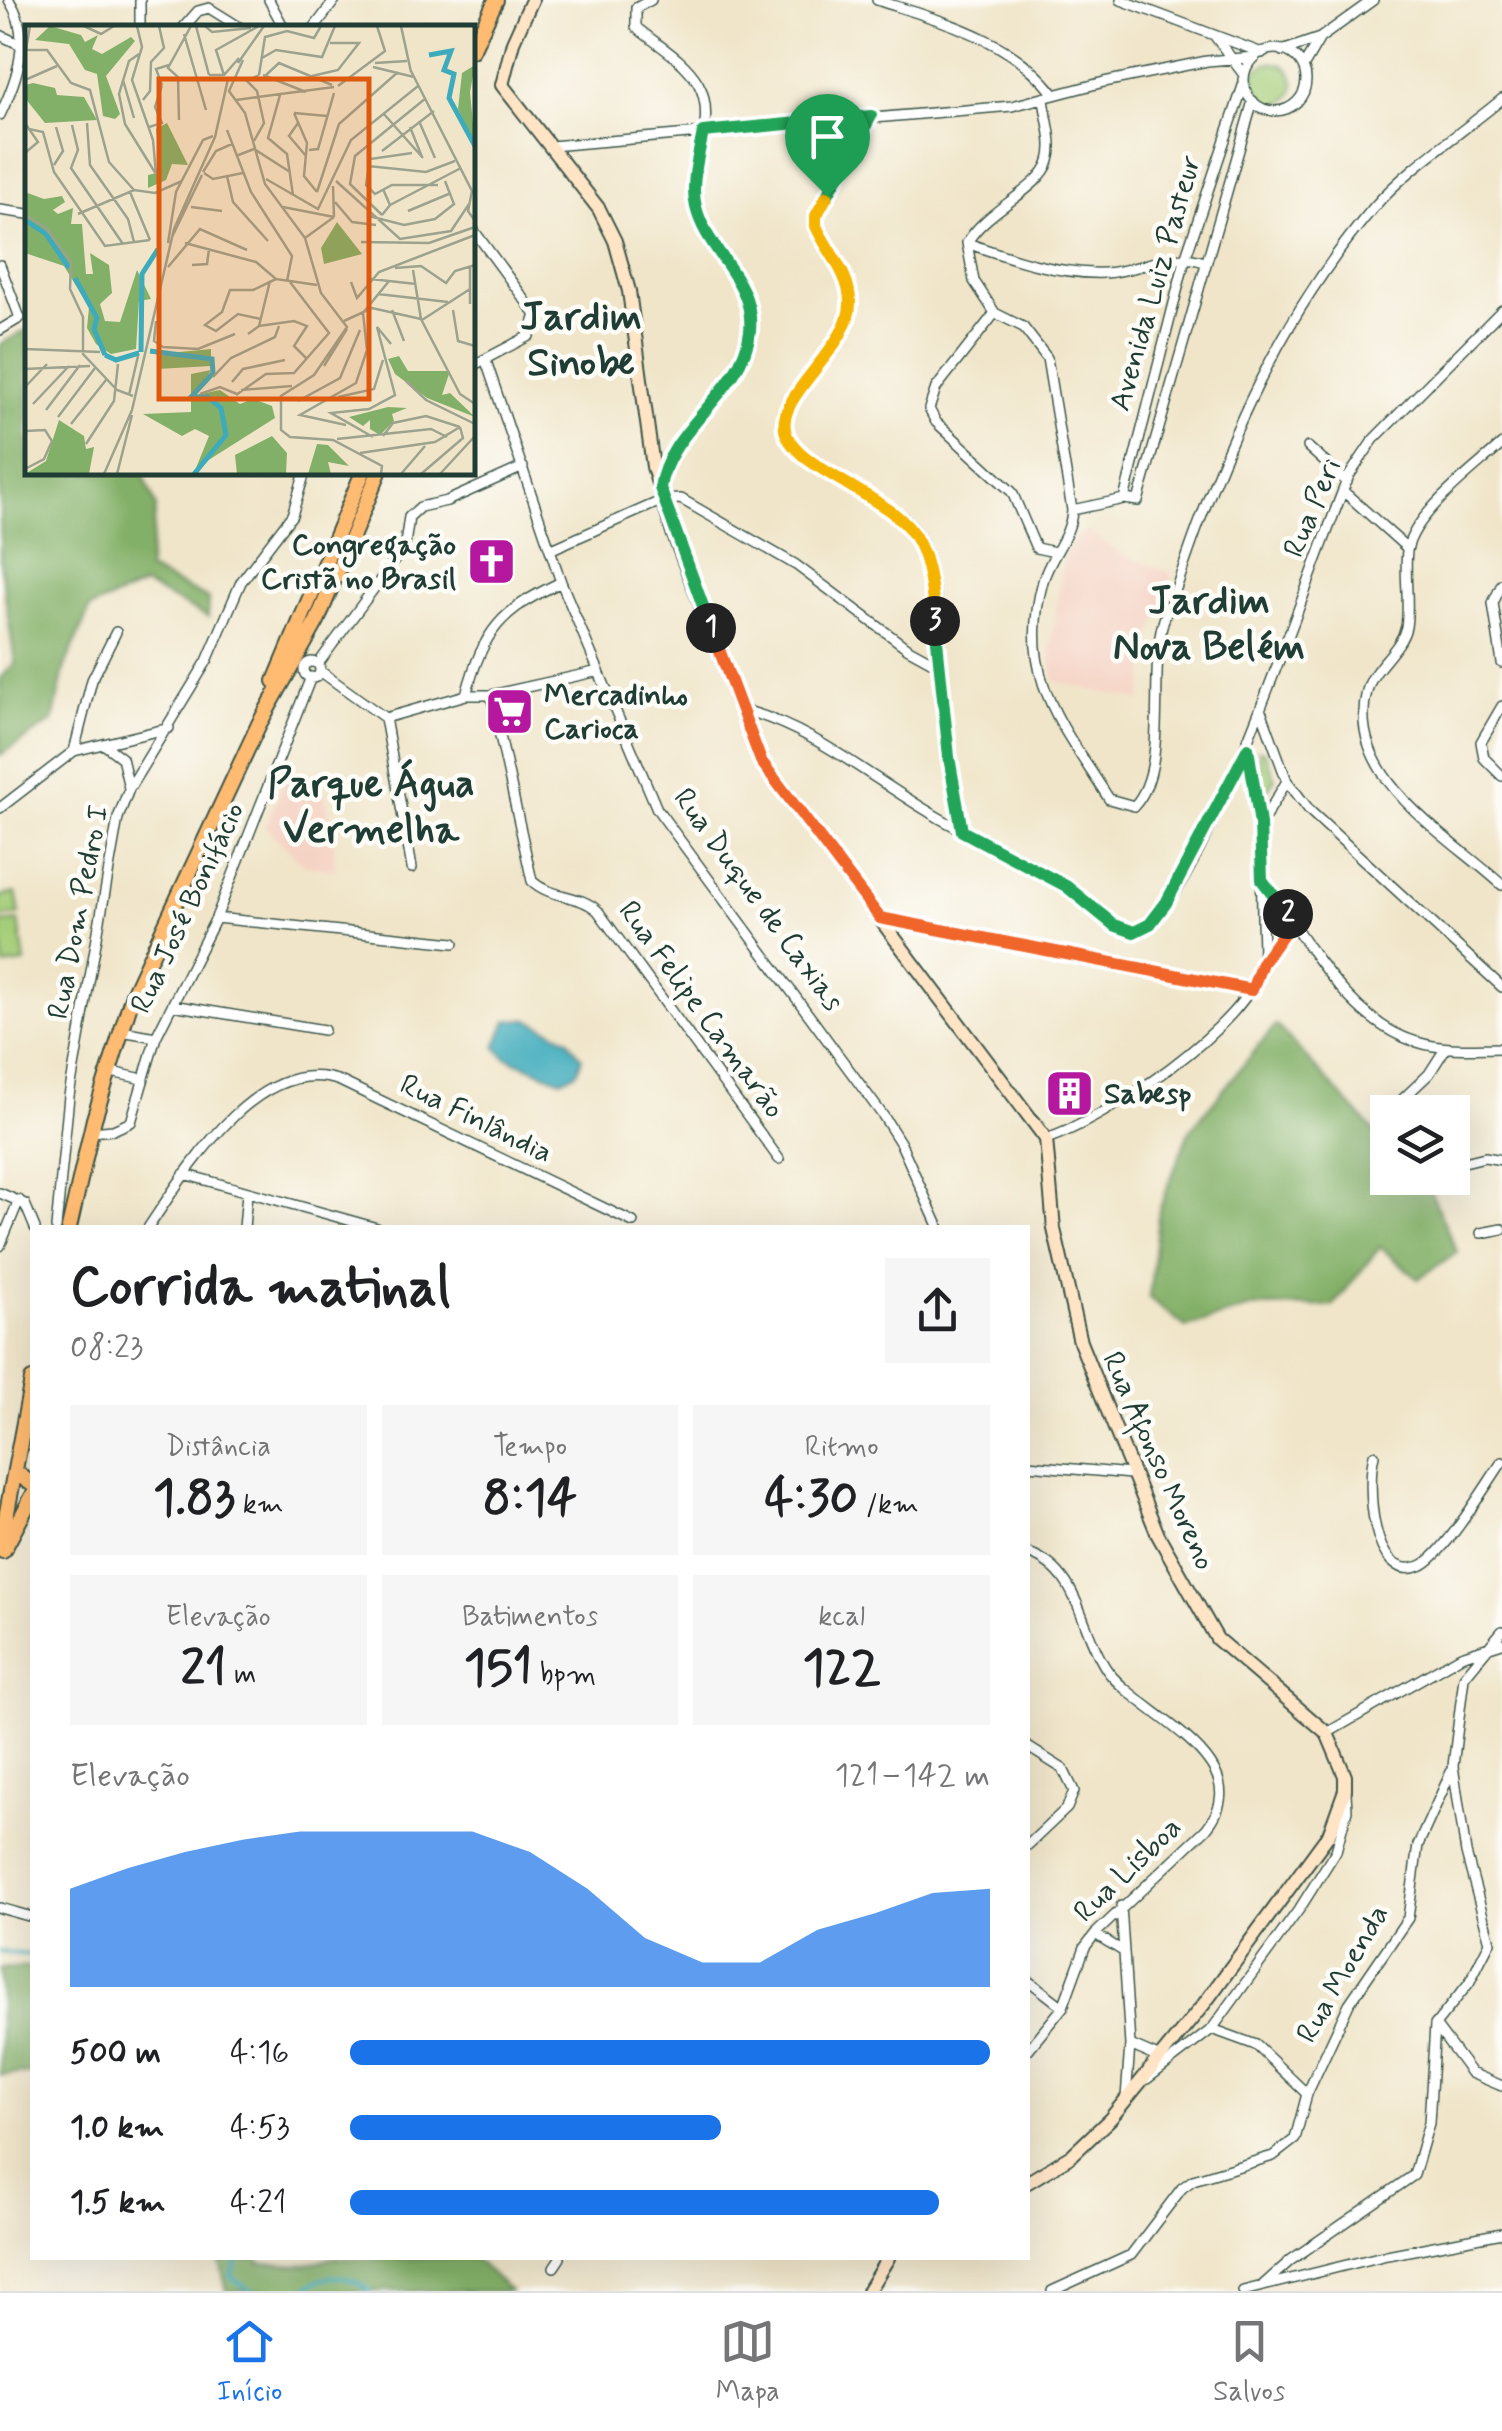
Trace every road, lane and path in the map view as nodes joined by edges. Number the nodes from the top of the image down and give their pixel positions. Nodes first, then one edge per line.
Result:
1 (9, 0) edge
2 (269, 0) edge
3 (335, 0) edge
4 (496, 0) edge
5 (532, 0) edge
6 (651, 0) edge
7 (876, 0) edge
8 (1121, 0) edge
9 (1373, 0) edge
10 (186, 25) edge
11 (236, 25) edge
12 (282, 25) edge
13 (316, 25) edge
14 (1213, 32) junction
15 (0, 35) edge
16 (1320, 38) junction
17 (475, 44) edge
18 (21, 45) junction
19 (1282, 51) junction
20 (1258, 55) junction
21 (1231, 58) junction
22 (1303, 68) junction
23 (1244, 79) junction
24 (1049, 96) junction
25 (1502, 99) edge
26 (1253, 102) junction
27 (0, 115) edge
28 (871, 116) junction
29 (703, 132) junction
30 (551, 146) junction
31 (0, 210) edge
32 (25, 214) edge
33 (475, 232) edge
34 (967, 243) junction
35 (1186, 256) junction
36 (1204, 262) junction
37 (0, 265) edge
38 (1502, 310) edge
39 (996, 313) junction
40 (0, 330) edge
41 (486, 361) junction
42 (475, 365) edge
43 (1502, 444) edge
44 (1308, 447) dead end
45 (523, 466) junction
46 (305, 475) edge
47 (362, 475) edge
48 (378, 475) edge
49 (1345, 487) junction
50 (661, 494) junction
51 (1124, 500) junction
52 (1072, 510) junction
53 (552, 548) junction
54 (1407, 548) junction
55 (1055, 552) junction
56 (560, 582) junction
57 (1502, 584) edge
58 (1498, 624) edge
59 (116, 632) dead end
60 (306, 662) junction
61 (1502, 663) edge
62 (938, 665) junction
63 (599, 671) junction
64 (491, 694) junction
65 (466, 695) junction
66 (1502, 706) edge
67 (744, 710) junction
68 (1262, 713) junction
69 (385, 718) junction
70 (259, 724) junction
71 (169, 728) junction
72 (106, 746) junction
73 (1248, 748) junction
74 (74, 751) junction
75 (1502, 776) edge
76 (1287, 782) junction
77 (129, 789) junction
78 (0, 808) edge
79 (1260, 824) junction
80 (962, 831) junction
81 (412, 868) dead end
82 (1262, 880) junction
83 (1502, 884) edge
84 (216, 918) junction
85 (880, 918) junction
86 (1293, 920) junction
87 (454, 943) dead end
88 (1262, 963) junction
89 (1483, 972) junction
90 (1502, 978) edge
91 (1502, 986) edge
92 (1252, 990) junction
93 (172, 1005) junction
94 (324, 1030) dead end
95 (120, 1031) junction
96 (156, 1037) junction
97 (1502, 1048) edge
98 (1444, 1049) junction
99 (107, 1072) junction
100 (144, 1079) junction
101 (1407, 1095) edge
102 (91, 1132) junction
103 (1046, 1139) junction
104 (779, 1159) dead end
105 (1502, 1160) edge
106 (1470, 1161) edge
107 (184, 1174) junction
108 (247, 1193) junction
109 (0, 1194) edge
110 (20, 1200) junction
111 (632, 1222) dead end
112 (355, 1224) edge
113 (34, 1225) edge
114 (56, 1225) edge
115 (70, 1225) edge
116 (150, 1225) edge
117 (244, 1225) edge
118 (938, 1225) edge
119 (1502, 1229) edge
120 (1482, 1232) dead end
121 (0, 1246) edge
122 (30, 1391) edge
123 (1374, 1455) dead end
124 (1502, 1462) edge
125 (1030, 1465) edge
126 (15, 1472) junction
127 (1131, 1474) junction
128 (30, 1483) edge
129 (30, 1500) edge
130 (0, 1553) edge
131 (1030, 1555) edge
132 (1502, 1630) edge
133 (1502, 1643) edge
134 (1490, 1644) junction
135 (1327, 1734) junction
136 (1030, 1747) edge
137 (1453, 1766) junction
138 (1345, 1784) junction
139 (1030, 1842) edge
140 (1121, 1906) junction
141 (0, 1908) edge
142 (30, 1916) edge
143 (1095, 1934) junction
144 (1121, 1950) junction
145 (1030, 1982) edge
146 (1063, 2007) junction
147 (1435, 2025) junction
148 (1212, 2030) junction
149 (1130, 2044) junction
150 (1030, 2048) edge
151 (1160, 2058) junction
152 (1137, 2086) junction
153 (1502, 2086) edge
154 (1307, 2094) junction
155 (1126, 2100) junction
156 (1030, 2181) edge
157 (1502, 2233) edge
158 (887, 2260) edge
159 (1263, 2285) junction
160 (868, 2291) edge
161 (1052, 2291) edge
162 (1243, 2291) edge

1 - 18 street
2 - 12 street
3 - 13 street
4 - 17 main road
5 - 30 main road
6 - 29 street
7 - 24 street
8 - 14 street
9 - 16 street
10 - 11 street
14 - 20 street
14 - 21 street
15 - 18 street
16 - 19 street
16 - 22 street
18 - 27 street
19 - 20 street
19 - 22 street
20 - 21 street
20 - 23 street
21 - 23 street
21 - 24 street
22 - 26 street
23 - 26 street
23 - 35 street, Avenida Luiz Pasteur
24 - 28 street
24 - 34 street
25 - 55 street
26 - 36 street, Avenida Luiz Pasteur
28 - 29 street
28 - 62 street
29 - 30 street
29 - 50 street
30 - 50 main road
31 - 32 street
33 - 41 street
34 - 35 street
34 - 39 street
35 - 36 street
35 - 51 street, Avenida Luiz Pasteur
36 - 51 street, Avenida Luiz Pasteur
37 - 40 street
38 - 49 street, Rua Peri
39 - 52 street
39 - 55 street
41 - 42 street
41 - 45 street, Rua Duque de Caxias
43 - 54 street
44 - 49 street
45 - 53 street, Rua Duque de Caxias
45 - 60 street, Rua José Bonifácio
46 - 71 street, Rua Dom Pedro I
47 - 60 main road
48 - 60 main road
49 - 54 street
49 - 68 street, Rua Peri
50 - 53 street
50 - 62 street
50 - 67 main road
51 - 52 street
52 - 55 street
53 - 56 street, Rua Duque de Caxias
54 - 83 street
56 - 63 street, Rua Duque de Caxias
56 - 65 street
57 - 58 street
58 - 61 street
59 - 74 street
60 - 69 street
60 - 70 main road
60 - 70 main road
60 - 84 street, Rua José Bonifácio
62 - 80 street
63 - 64 street
63 - 118 street, Rua Duque de Caxias
64 - 65 street
64 - 104 street, Rua Felipe Camarão
65 - 69 street
66 - 75 street
67 - 80 street
67 - 85 main road
68 - 73 street, Rua Peri
68 - 76 street
69 - 81 street
70 - 95 main road
71 - 72 street
71 - 77 street, Rua Dom Pedro I
72 - 74 street
72 - 77 street
73 - 79 street
73 - 80 street, Rua Peri
74 - 78 street
76 - 79 street
76 - 89 street
77 - 114 street, Rua Dom Pedro I
79 - 82 street
82 - 86 street
82 - 88 street
84 - 87 street
84 - 93 street, Rua José Bonifácio
85 - 92 street
85 - 103 main road
86 - 88 street
86 - 98 street
88 - 92 street
89 - 90 street
89 - 91 street
92 - 103 street
93 - 94 street
93 - 96 street, Rua José Bonifácio
95 - 96 street
95 - 99 main road
96 - 100 street, Rua José Bonifácio
97 - 98 street
98 - 101 street
99 - 100 street
99 - 102 main road
100 - 102 street, Rua José Bonifácio
102 - 115 main road
103 - 127 main road, Rua Afonso Moreno
105 - 106 street
107 - 108 street
107 - 111 street, Rua Finlândia
107 - 116 street
108 - 112 street
108 - 117 street
109 - 110 street
110 - 113 street
110 - 121 street
119 - 120 street
122 - 126 main road
123 - 124 street
125 - 127 street
126 - 128 main road
126 - 130 main road
127 - 135 main road, Rua Afonso Moreno
129 - 130 main road
131 - 140 street, Rua Lisboa
132 - 134 street
133 - 134 street
134 - 135 street
134 - 137 street
135 - 138 main road, Rua Afonso Moreno
136 - 139 street
137 - 147 street
137 - 154 street, Rua Moenda
138 - 148 street, Rua Afonso Moreno
138 - 151 main road, Rua Afonso Moreno
140 - 143 street, Rua Lisboa
140 - 144 street
141 - 142 street
143 - 144 street
143 - 146 street, Rua Lisboa
144 - 149 street
145 - 146 street
146 - 150 street, Rua Lisboa
147 - 153 street
147 - 159 street
148 - 152 street, Rua Afonso Moreno
148 - 154 street
149 - 151 street
149 - 155 street
151 - 152 main road, Rua Afonso Moreno
152 - 155 main road, Rua Afonso Moreno
154 - 161 street, Rua Moenda
155 - 156 main road, Rua Afonso Moreno
157 - 159 street
158 - 160 main road
159 - 162 street

